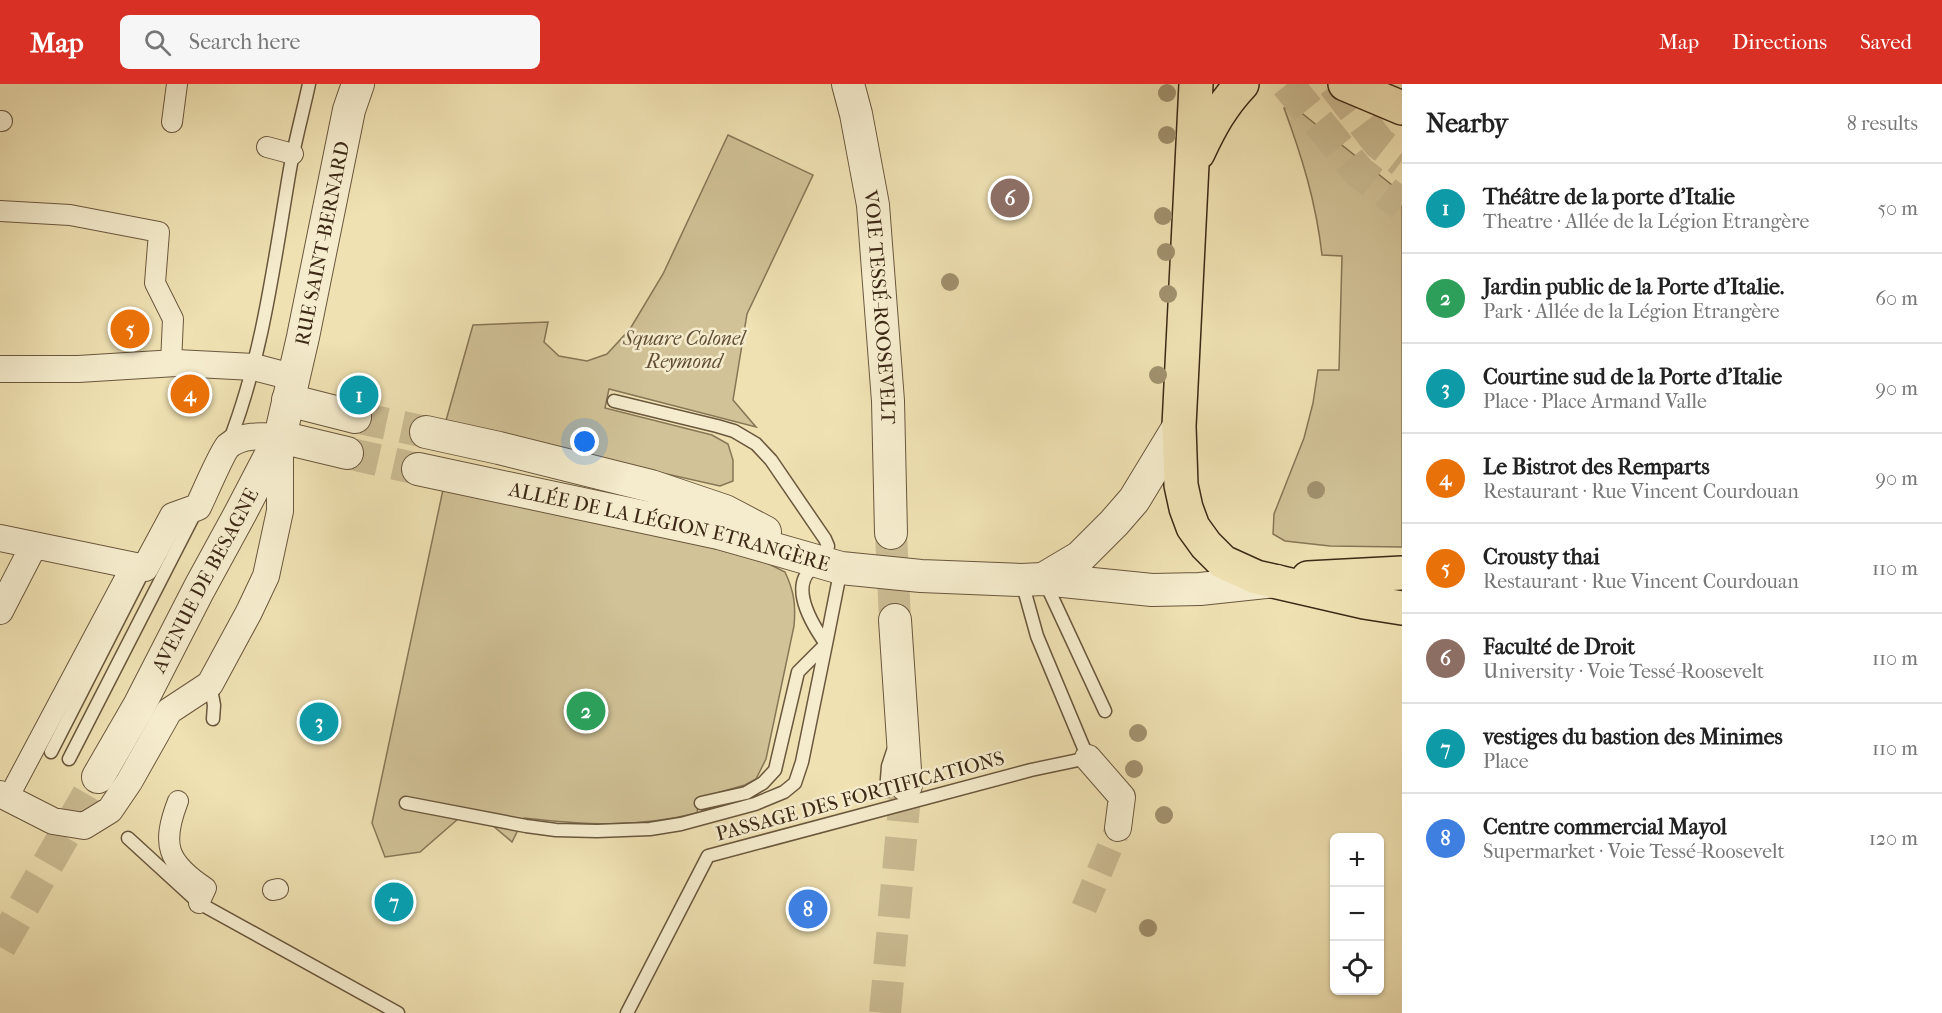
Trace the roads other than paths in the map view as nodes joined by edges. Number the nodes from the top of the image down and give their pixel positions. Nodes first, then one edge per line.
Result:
1 (177, 84) edge
2 (309, 84) edge
3 (848, 84) edge
4 (1196, 84) edge
5 (1242, 84) edge
6 (1345, 84) edge
7 (1379, 84) edge
8 (352, 93) edge
9 (1402, 102) edge
10 (1402, 108) edge
11 (172, 122) dead end
12 (267, 147) dead end
13 (293, 154) junction
14 (1193, 165) junction
15 (0, 211) edge
16 (171, 363) junction
17 (254, 367) junction
18 (0, 369) edge
19 (290, 388) junction
20 (614, 401) dead end
21 (355, 417) tunnel mouth
22 (1179, 426) junction
23 (426, 432) tunnel mouth
24 (279, 437) junction
25 (228, 447) junction
26 (347, 453) tunnel mouth
27 (418, 469) tunnel mouth
28 (198, 507) junction
29 (891, 533) tunnel mouth
30 (0, 538) edge
31 (34, 544) junction
32 (833, 565) junction
33 (138, 567) junction
34 (1402, 573) edge
35 (1032, 580) junction
36 (1277, 580) junction
37 (1402, 608) edge
38 (0, 611) edge
39 (895, 620) tunnel mouth
40 (825, 644) junction
41 (210, 684) junction
42 (1106, 711) dead end
43 (213, 718) dead end
44 (51, 752) dead end
45 (1088, 758) junction
46 (69, 759) dead end
47 (98, 777) tunnel mouth
48 (896, 788) tunnel mouth
49 (4, 796) edge
50 (178, 801) dead end
51 (406, 803) dead end
52 (700, 803) dead end
53 (1118, 828) tunnel mouth
54 (128, 838) dead end
55 (199, 903) junction
56 (398, 1013) edge
57 (627, 1013) edge

1 - 11 street
2 - 13 lane
3 - 29 street, VOIE TESSÉ-ROOSEVELT
4 - 14 main road
5 - 14 main road
6 - 10 main road
7 - 9 main road
8 - 19 street, RUE SAINT-BERNARD
12 - 13 street
13 - 17 lane
14 - 22 main road
15 - 16 street
16 - 17 street
16 - 18 street
17 - 19 street
17 - 25 lane
19 - 21 street
19 - 24 street, AVENUE DE BESAGNE
20 - 32 lane
22 - 35 street
22 - 36 main road
23 - 32 street, ALLÉE DE LA LÉGION ETRANGÈRE
24 - 25 street
24 - 26 street
24 - 41 street
24 - 47 street, AVENUE DE BESAGNE
25 - 28 street, AVENUE DE BESAGNE
27 - 32 street, ALLÉE DE LA LÉGION ETRANGÈRE
28 - 33 street
28 - 46 lane
30 - 31 street
31 - 33 street
31 - 38 street
32 - 35 street
32 - 40 lane
32 - 40 lane
33 - 44 lane
33 - 49 street
34 - 36 main road
35 - 36 street
35 - 42 lane
35 - 45 lane
36 - 37 main road
39 - 48 street
40 - 51 lane
40 - 52 lane
41 - 43 lane
41 - 49 street
45 - 53 street
45 - 57 lane, PASSAGE DES FORTIFICATIONS
50 - 55 street
54 - 55 lane
55 - 56 lane

